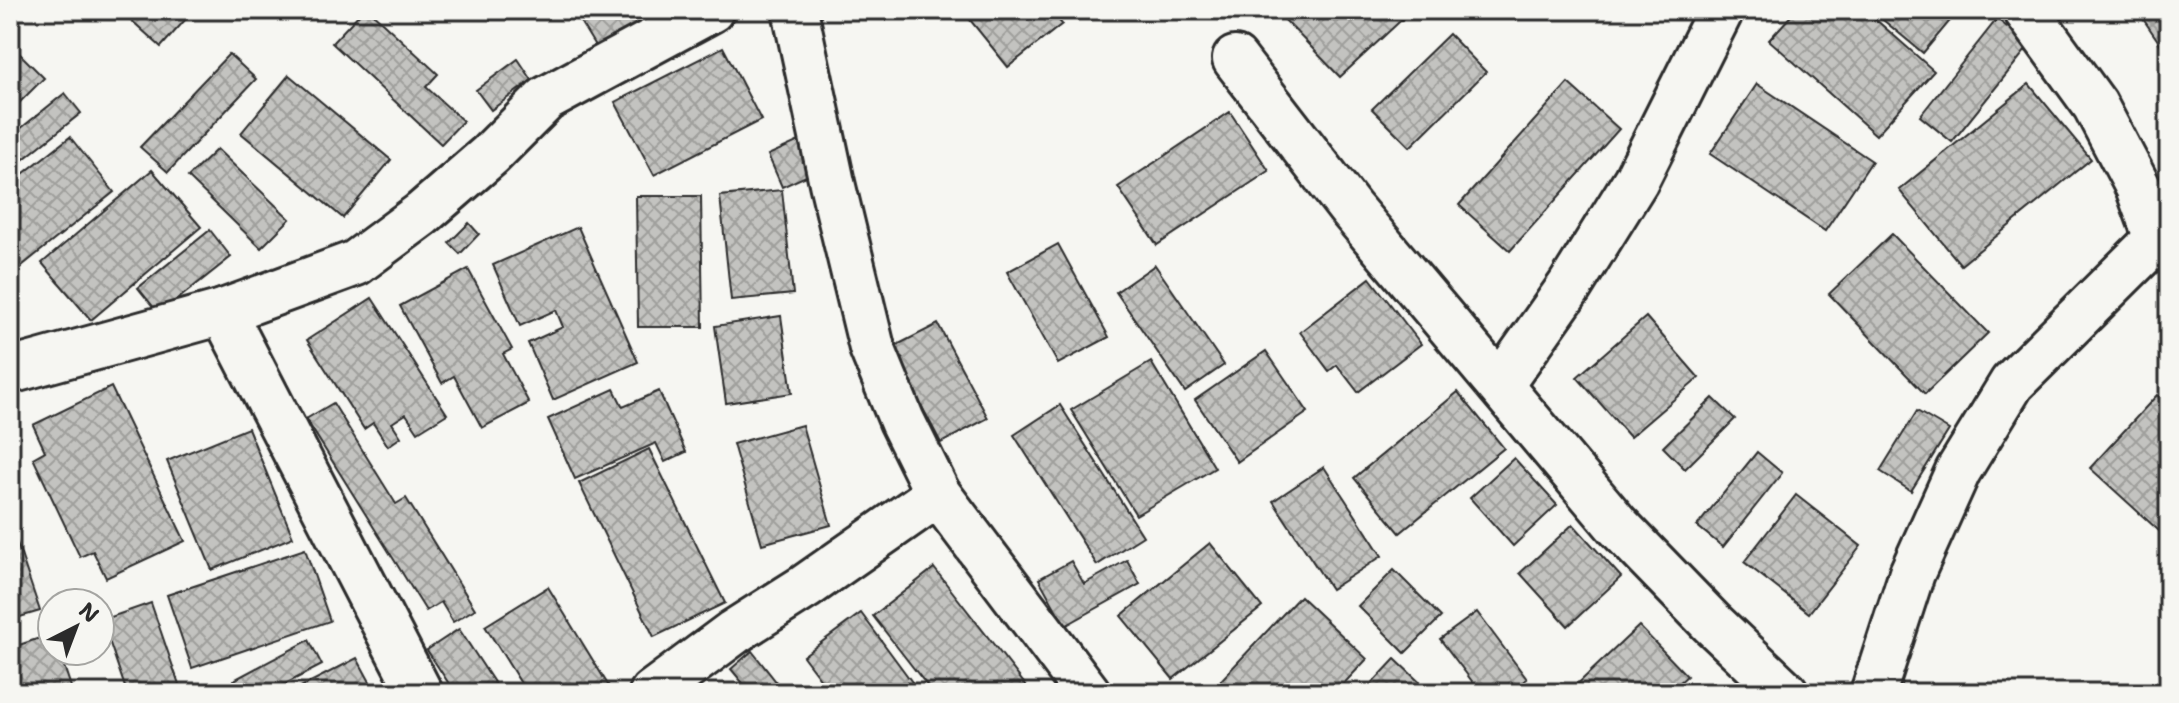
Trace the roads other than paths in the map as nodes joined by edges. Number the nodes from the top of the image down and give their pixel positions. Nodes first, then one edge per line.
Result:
1 (711, 10) edge
2 (795, 10) edge
3 (1721, 10) edge
4 (2026, 10) edge
5 (1235, 59) dead end
6 (2163, 235) edge
7 (223, 312) junction
8 (10, 371) edge
9 (1501, 384) junction
10 (938, 494) junction
11 (420, 693) edge
12 (652, 693) edge
13 (1088, 693) edge
14 (1786, 693) edge
15 (1873, 693) edge

1 - 7 street
2 - 10 street
3 - 9 street
4 - 6 street
5 - 9 street
6 - 15 street
7 - 8 street
7 - 11 street
9 - 14 street
10 - 12 street
10 - 13 street

